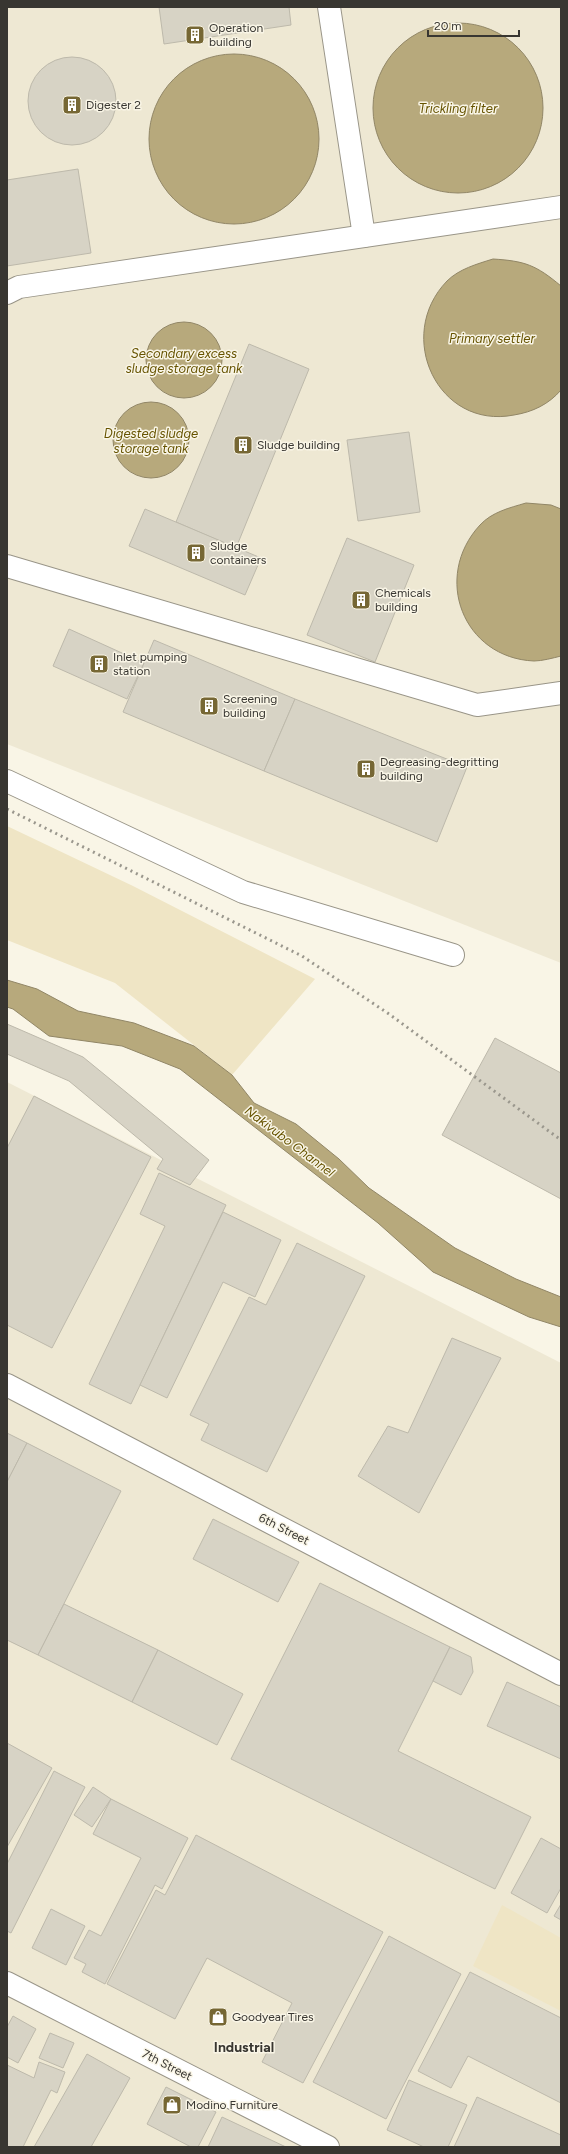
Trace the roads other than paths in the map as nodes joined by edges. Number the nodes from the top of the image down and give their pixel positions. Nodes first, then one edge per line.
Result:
1 (329, 7) edge
2 (561, 207) edge
3 (364, 236) junction
4 (7, 293) edge
5 (7, 566) edge
6 (561, 693) edge
7 (7, 781) edge
8 (453, 955) dead end
9 (7, 1385) edge
10 (561, 1674) edge
11 (7, 1983) edge
12 (324, 2146) edge

1 - 3 street
2 - 3 street
3 - 4 street
5 - 6 street
7 - 8 street
9 - 10 street, 6th Street
11 - 12 street, 7th Street

